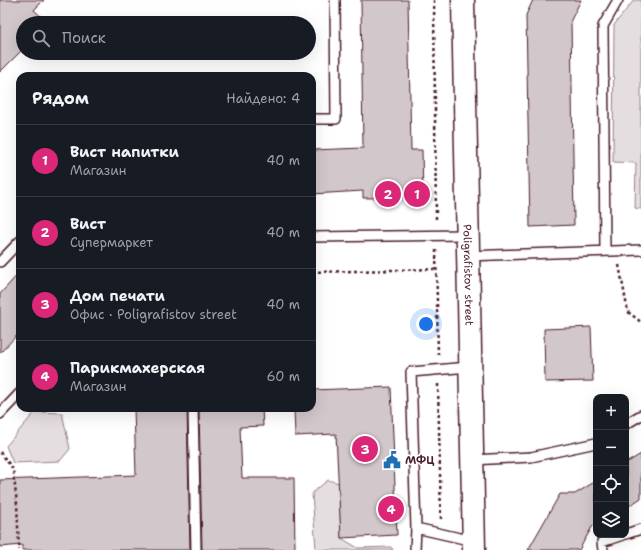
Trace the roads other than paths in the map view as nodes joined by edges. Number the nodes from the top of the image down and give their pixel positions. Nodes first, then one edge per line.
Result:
1 (335, 0) edge
2 (463, 0) edge
3 (618, 0) edge
4 (316, 119) edge
5 (316, 236) edge
6 (16, 245) edge
7 (466, 245) junction
8 (641, 250) edge
9 (606, 252) junction
10 (0, 262) edge
11 (469, 367) junction
12 (16, 397) edge
13 (193, 412) edge
14 (0, 414) edge
15 (641, 415) edge
16 (629, 422) edge
17 (593, 444) edge
18 (471, 460) junction
19 (416, 528) junction
20 (641, 529) edge
21 (629, 534) edge
22 (615, 538) edge
23 (474, 545) edge
24 (196, 550) edge
25 (415, 550) edge
26 (603, 550) edge

1 - 4 lane
2 - 7 street, Poligrafistov street
3 - 9 lane
5 - 7 lane
6 - 10 lane
7 - 9 lane
7 - 11 street, Poligrafistov street
8 - 9 lane
11 - 18 street, Poligrafistov street
11 - 19 lane
12 - 14 lane
13 - 24 lane
15 - 16 lane
17 - 18 lane
18 - 23 street, Poligrafistov street
19 - 23 lane
19 - 25 lane
20 - 21 lane
22 - 26 lane

